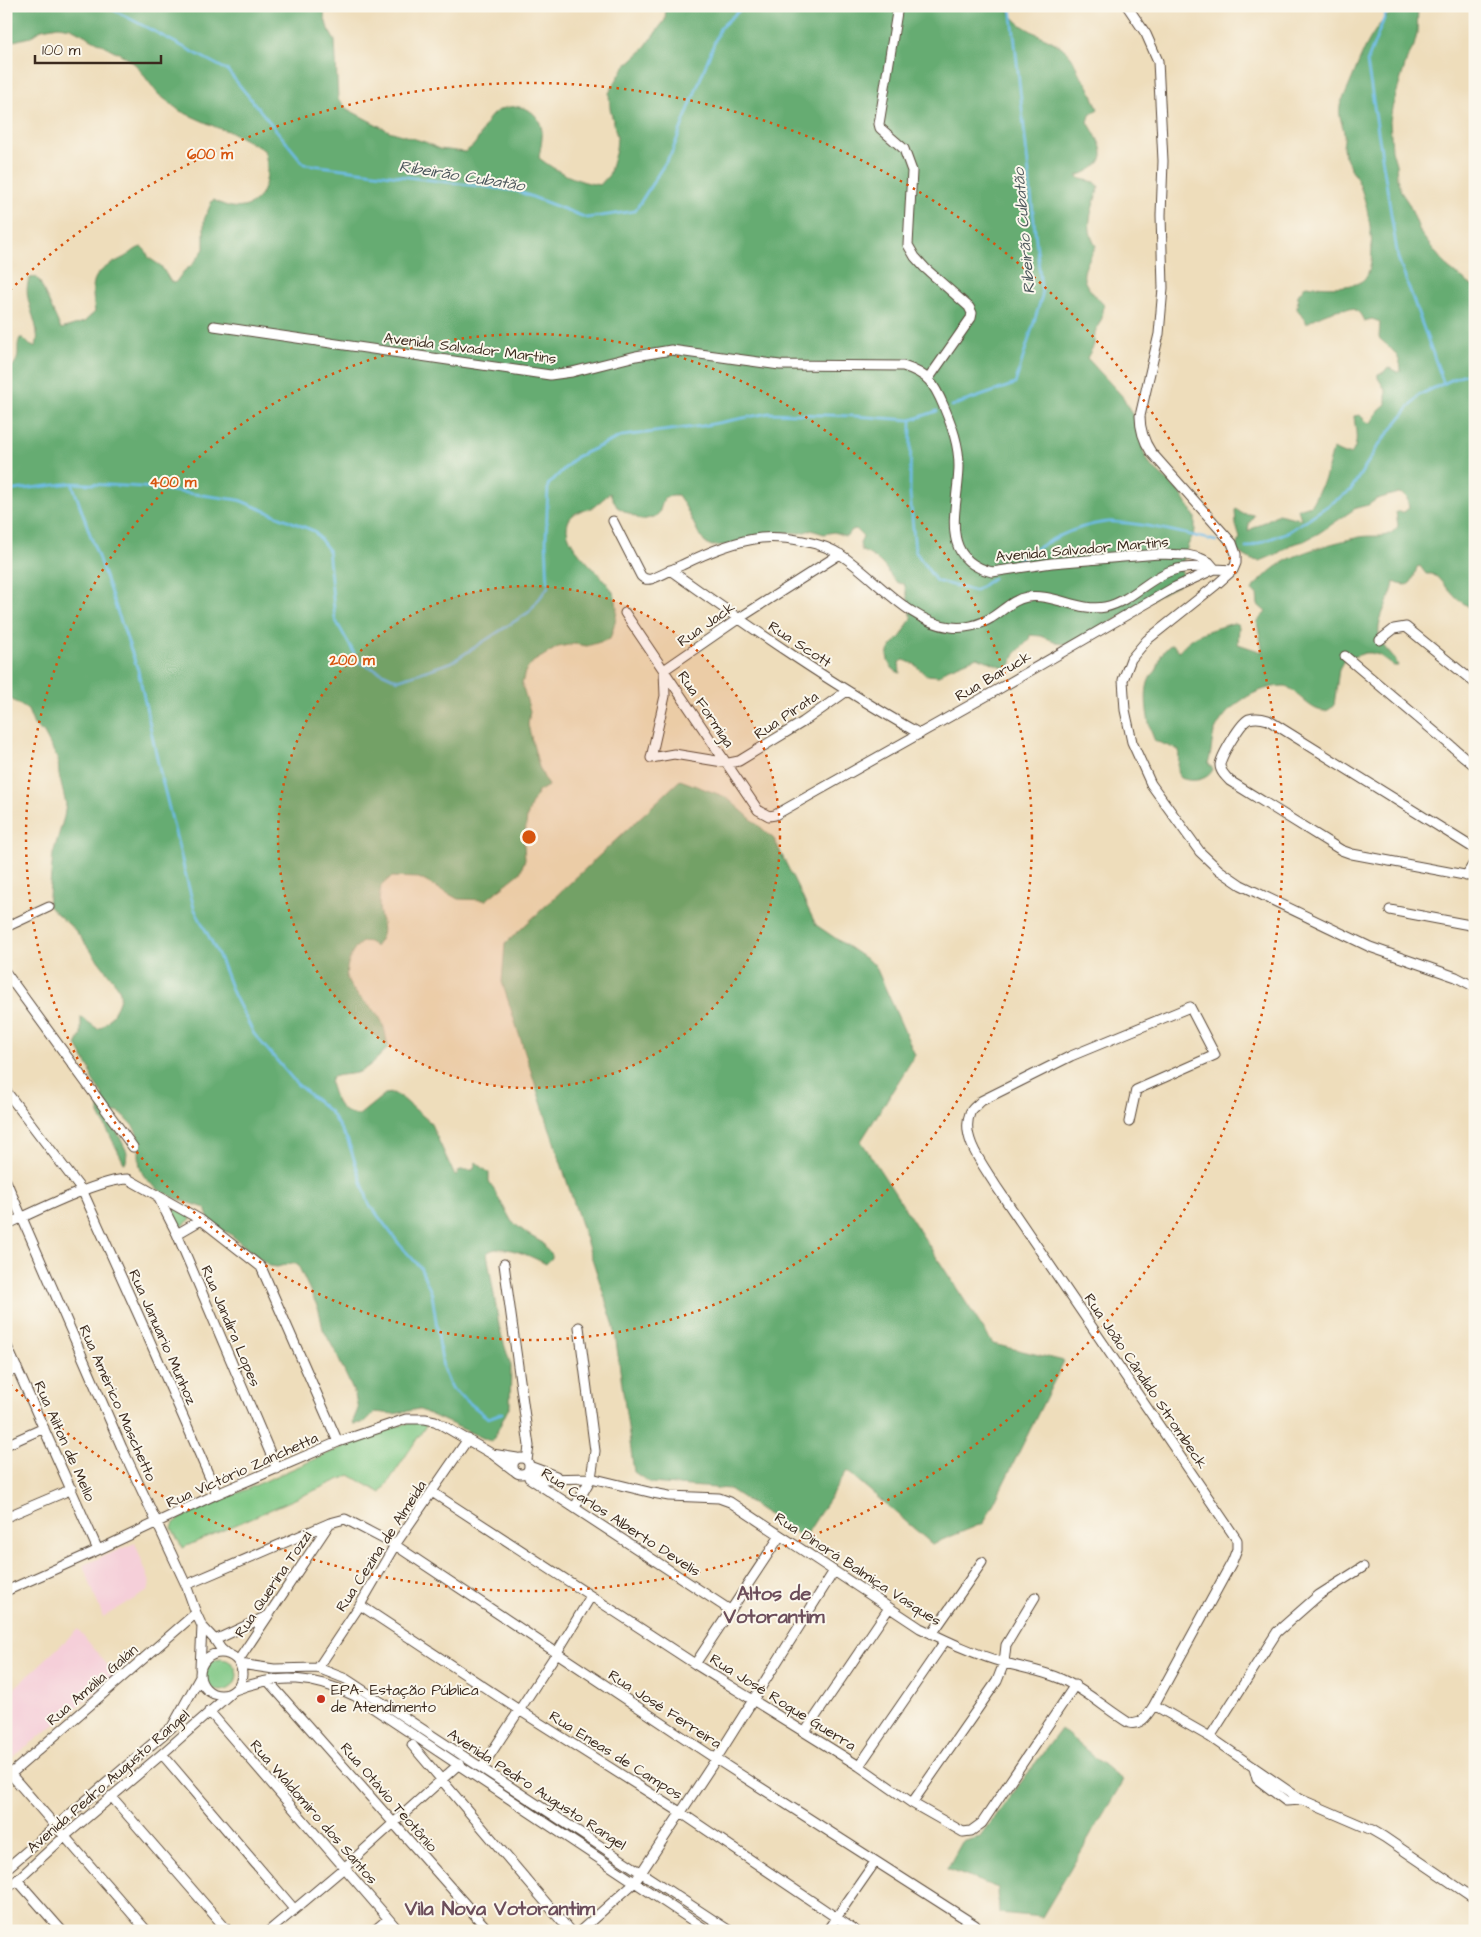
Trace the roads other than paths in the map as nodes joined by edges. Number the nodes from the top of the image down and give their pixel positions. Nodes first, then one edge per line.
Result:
1 (898, 6) edge
2 (1128, 6) edge
3 (214, 326) dead end
4 (928, 378) junction
5 (613, 522) dead end
6 (840, 554) junction
7 (1215, 569) junction
8 (670, 570) junction
9 (1233, 570) junction
10 (625, 613) dead end
11 (738, 619) junction
12 (1380, 640) dead end
13 (1345, 656) dead end
14 (664, 670) junction
15 (1475, 683) edge
16 (846, 691) junction
17 (920, 734) junction
18 (726, 762) junction
19 (1475, 766) edge
20 (769, 816) joint
21 (1475, 849) edge
22 (1475, 861) edge
23 (1470, 877) edge
24 (49, 907) dead end
25 (1390, 910) dead end
26 (1475, 926) edge
27 (6, 927) edge
28 (6, 973) edge
29 (1475, 987) edge
30 (6, 1090) edge
31 (1129, 1122) dead end
32 (133, 1147) dead end
33 (6, 1181) edge
34 (83, 1192) junction
35 (157, 1195) junction
36 (22, 1218) junction
37 (200, 1220) junction
38 (6, 1225) edge
39 (177, 1234) junction
40 (504, 1264) dead end
41 (579, 1327) dead end
42 (6, 1344) edge
43 (17, 1368) junction
44 (6, 1374) edge
45 (44, 1428) junction
46 (468, 1439) junction
47 (338, 1442) junction
48 (6, 1445) edge
49 (492, 1454) junction
50 (524, 1465) junction
51 (277, 1469) junction
52 (591, 1478) junction
53 (72, 1489) junction
54 (432, 1492) junction
55 (216, 1494) junction
56 (575, 1507) junction
57 (6, 1517) edge
58 (158, 1522) junction
59 (330, 1523) junction
60 (780, 1536) junction
61 (395, 1545) junction
62 (98, 1550) junction
63 (982, 1562) dead end
64 (1363, 1567) dead end
65 (834, 1571) junction
66 (186, 1585) junction
67 (6, 1591) edge
68 (591, 1596) junction
69 (1035, 1597) dead end
70 (360, 1605) junction
71 (889, 1608) junction
72 (730, 1610) junction
73 (196, 1613) junction
74 (267, 1616) junction
75 (202, 1626) junction
76 (932, 1634) junction
77 (215, 1640) junction
78 (945, 1640) junction
79 (227, 1654) junction
80 (556, 1654) junction
81 (1004, 1662) junction
82 (239, 1663) junction
83 (695, 1664) junction
84 (318, 1668) junction
85 (200, 1673) junction
86 (268, 1681) junction
87 (1074, 1685) junction
88 (232, 1692) junction
89 (752, 1699) junction
90 (1154, 1705) junction
91 (519, 1710) junction
92 (209, 1711) junction
93 (805, 1732) junction
94 (1210, 1737) junction
95 (412, 1745) dead end
96 (162, 1754) junction
97 (716, 1759) junction
98 (459, 1764) junction
99 (859, 1766) junction
100 (482, 1767) junction
101 (8, 1773) edge
102 (442, 1779) junction
103 (111, 1796) junction
104 (912, 1803) junction
105 (680, 1812) junction
106 (393, 1822) junction
107 (56, 1825) junction
108 (65, 1836) junction
109 (875, 1862) junction
110 (345, 1867) junction
111 (6, 1869) edge
112 (641, 1874) junction
113 (18, 1881) junction
114 (635, 1882) junction
115 (6, 1890) edge
116 (1475, 1899) edge
117 (294, 1909) junction
118 (835, 1917) junction
119 (388, 1919) junction
120 (62, 1931) edge
121 (148, 1931) edge
122 (228, 1931) edge
123 (270, 1931) edge
124 (374, 1931) edge
125 (399, 1931) edge
126 (489, 1931) edge
127 (570, 1931) edge
128 (580, 1931) edge
129 (708, 1931) edge
130 (730, 1931) edge
131 (826, 1931) edge
132 (856, 1931) edge
133 (980, 1931) edge

1 - 4 street
2 - 9 street
3 - 4 street, Avenida Salvador Martins
4 - 7 street, Avenida Salvador Martins
5 - 8 street
6 - 7 street
6 - 8 street
6 - 11 street, Rua Jack
7 - 9 street, Rua Baruck
7 - 17 street, Rua Baruck
8 - 11 street, Rua Scott
9 - 29 street
10 - 14 street, Rua Formiga
11 - 14 street, Rua Jack
11 - 16 street, Rua Scott
12 - 15 street
13 - 19 street
14 - 18 street, Rua Formiga
14 - 18 street, Rua Pirata
16 - 17 street, Rua Scott
16 - 18 street, Rua Pirata
17 - 20 street, Rua Baruck
18 - 20 street, Rua Formiga
21 - 23 street
22 - 23 street
24 - 27 street
25 - 26 street
28 - 32 street
30 - 34 street, Rua Januario Munhoz
31 - 90 street, Rua João Cândido Strombeck
33 - 36 street, Rua Américo Maschetto
34 - 35 street
34 - 36 street
34 - 55 street, Rua Januario Munhoz
35 - 37 street
35 - 39 street, Rua Jandira Lopes
36 - 38 street
36 - 58 street, Rua Américo Maschetto
37 - 39 street
37 - 47 street
39 - 51 street, Rua Jandira Lopes
40 - 50 street
41 - 52 street
42 - 43 street, Rua Ailton de Mello
43 - 44 street
43 - 45 street, Rua Ailton de Mello
45 - 48 street
45 - 53 street, Rua Ailton de Mello
46 - 47 street, Rua Victório Zanchetta
46 - 49 street, Rua Victório Zanchetta
46 - 54 street, Rua Cezina de Almeida
47 - 51 street, Rua Victório Zanchetta
49 - 50 street, Rua Carlos Alberto Develis
49 - 50 street
50 - 52 street, Rua Dinorá Balmiça Vasques
50 - 56 street, Rua Carlos Alberto Develis
51 - 55 street, Rua Victório Zanchetta
52 - 56 street
52 - 60 street, Rua Dinorá Balmiça Vasques
53 - 57 street
53 - 62 street, Rua Ailton de Mello
54 - 61 street, Rua Cezina de Almeida
54 - 68 street, Rua José Roque Guerra
55 - 58 street, Rua Victório Zanchetta
56 - 72 street, Rua Carlos Alberto Develis
58 - 62 street, Rua Victório Zanchetta
58 - 66 street, Rua Américo Maschetto
59 - 61 street, Rua José Ferreira
59 - 66 street
59 - 74 street, Rua Querina Tozzi
60 - 65 street, Rua Dinorá Balmiça Vasques
60 - 72 street
61 - 70 street, Rua Cezina de Almeida
61 - 80 street, Rua José Ferreira
62 - 67 street, Rua Victório Zanchetta
63 - 76 street
64 - 94 street
65 - 71 street, Rua Dinorá Balmiça Vasques
65 - 89 street
66 - 73 street, Rua Américo Maschetto
68 - 80 street
68 - 83 street, Rua José Roque Guerra
69 - 81 street
70 - 84 street, Rua Cezina de Almeida
70 - 91 street, Rua Eneas de Campos
71 - 76 street, Rua Dinorá Balmiça Vasques
71 - 93 street
72 - 83 street
73 - 75 street, Rua Américo Maschetto
73 - 101 street, Rua Amália Galán
74 - 77 street
74 - 82 street, Rua Querina Tozzi
75 - 77 street, Rua Américo Maschetto
75 - 85 street, Rua Américo Maschetto
76 - 78 street, Rua Dinorá Balmiça Vasques
77 - 79 street, Rua Américo Maschetto
78 - 81 street, Rua Dinorá Balmiça Vasques
78 - 99 street
79 - 82 street
79 - 85 street
80 - 91 street
80 - 97 street, Rua José Ferreira
81 - 87 street, Rua Dinorá Balmiça Vasques
81 - 104 street
82 - 84 street, Avenida Pedro Augusto Rangel
82 - 88 street
83 - 89 street, Rua José Roque Guerra
84 - 100 street, Avenida Pedro Augusto Rangel
85 - 88 street
85 - 107 street, Avenida Pedro Augusto Rangel
86 - 88 street, Avenida Pedro Augusto Rangel
86 - 98 street, Avenida Pedro Augusto Rangel
86 - 106 street, Rua Otávio Teotônio
87 - 90 street, Rua Dinorá Balmiça Vasques
87 - 104 street, Rua José Roque Guerra
88 - 92 street, Avenida Pedro Augusto Rangel
89 - 93 street, Rua José Roque Guerra
89 - 97 street
90 - 94 street
91 - 100 street
91 - 105 street, Rua Eneas de Campos
92 - 96 street, Avenida Pedro Augusto Rangel
92 - 110 street, Rua Waldomiro dos Santos
93 - 99 street, Rua José Roque Guerra
94 - 116 street
95 - 102 street
96 - 103 street, Avenida Pedro Augusto Rangel
96 - 117 street
97 - 105 street
97 - 109 street, Rua José Ferreira
98 - 102 street
98 - 114 street, Avenida Pedro Augusto Rangel
99 - 104 street, Rua José Roque Guerra
100 - 112 street, Avenida Pedro Augusto Rangel
101 - 107 street
102 - 106 street
102 - 127 street
103 - 108 street, Avenida Pedro Augusto Rangel
103 - 122 street
105 - 112 street
105 - 118 street, Rua Eneas de Campos
106 - 110 street
106 - 126 street, Rua Otávio Teotônio
107 - 108 street
107 - 111 street, Avenida Pedro Augusto Rangel
108 - 113 street, Avenida Pedro Augusto Rangel
108 - 121 street
109 - 118 street
109 - 133 street, Rua José Ferreira
110 - 117 street
110 - 119 street, Rua Waldomiro dos Santos
112 - 114 street
112 - 130 street, Avenida Pedro Augusto Rangel
113 - 115 street, Avenida Pedro Augusto Rangel
113 - 120 street
114 - 128 street
114 - 129 street, Avenida Pedro Augusto Rangel
117 - 123 street
118 - 131 street
118 - 132 street, Rua Eneas de Campos
119 - 124 street
119 - 125 street, Rua Waldomiro dos Santos

